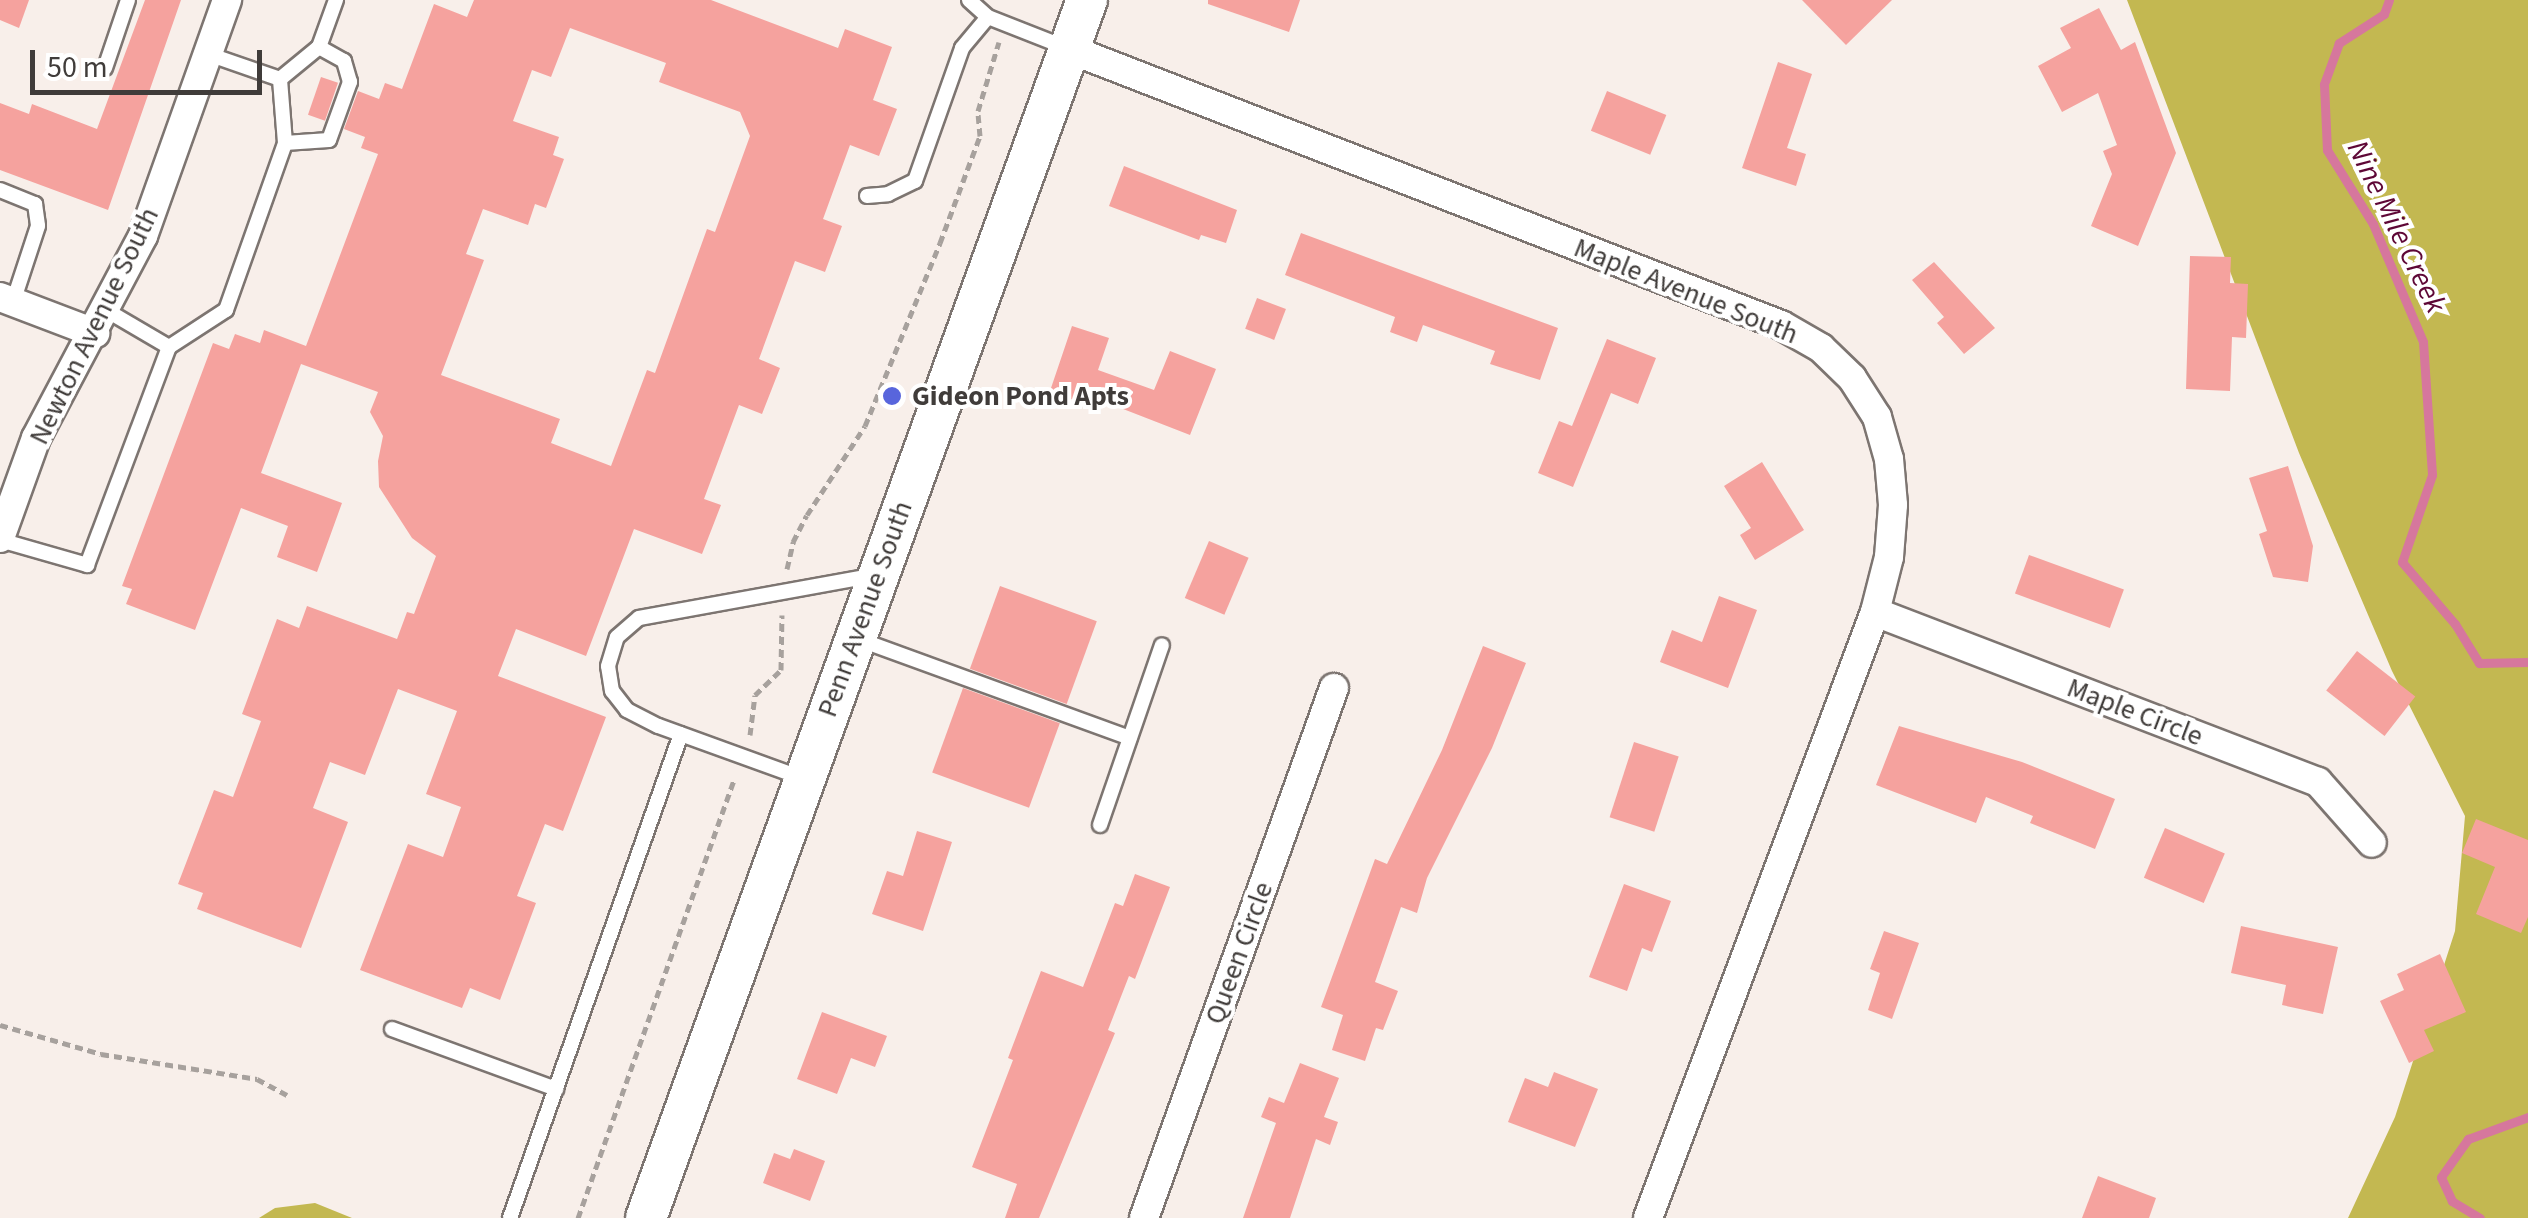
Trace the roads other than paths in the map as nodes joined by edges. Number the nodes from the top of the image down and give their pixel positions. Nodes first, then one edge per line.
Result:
1 (128, 0) edge
2 (227, 0) edge
3 (336, 0) edge
4 (970, 0) edge
5 (1087, 0) edge
6 (988, 17) junction
7 (319, 46) junction
8 (1069, 49) junction
9 (208, 54) junction
10 (104, 68) dead end
11 (280, 79) junction
12 (285, 143) junction
13 (0, 190) edge
14 (867, 196) dead end
15 (6, 300) edge
16 (100, 321) junction
17 (169, 348) junction
18 (0, 539) edge
19 (877, 575) junction
20 (1875, 612) junction
21 (854, 638) junction
22 (1162, 645) dead end
23 (1334, 688) dead end
24 (681, 734) junction
25 (1130, 738) junction
26 (804, 778) junction
27 (1100, 825) dead end
28 (2372, 844) dead end
29 (392, 1029) dead end
30 (556, 1089) junction
31 (510, 1218) edge
32 (646, 1218) edge
33 (1144, 1218) edge
34 (1648, 1218) edge

1 - 10 lane
2 - 9 street, Newton Avenue South
3 - 7 lane
4 - 6 lane
5 - 8 main road, Penn Avenue South
6 - 8 lane
6 - 14 lane
7 - 11 lane
7 - 12 lane
8 - 19 main road, Penn Avenue South
8 - 20 street, Maple Avenue South
9 - 11 lane
9 - 16 street, Newton Avenue South
11 - 12 lane
12 - 17 lane
13 - 15 lane
15 - 16 street
16 - 17 lane
16 - 18 street, Newton Avenue South
17 - 18 lane
19 - 21 main road, Penn Avenue South
19 - 24 lane
20 - 28 street, Maple Circle
20 - 34 street, Maple Avenue South
21 - 25 lane
21 - 26 main road, Penn Avenue South
22 - 25 lane
23 - 33 street, Queen Circle
24 - 26 lane
24 - 30 lane
25 - 27 lane
26 - 32 main road, Penn Avenue South
29 - 30 lane
30 - 31 lane

